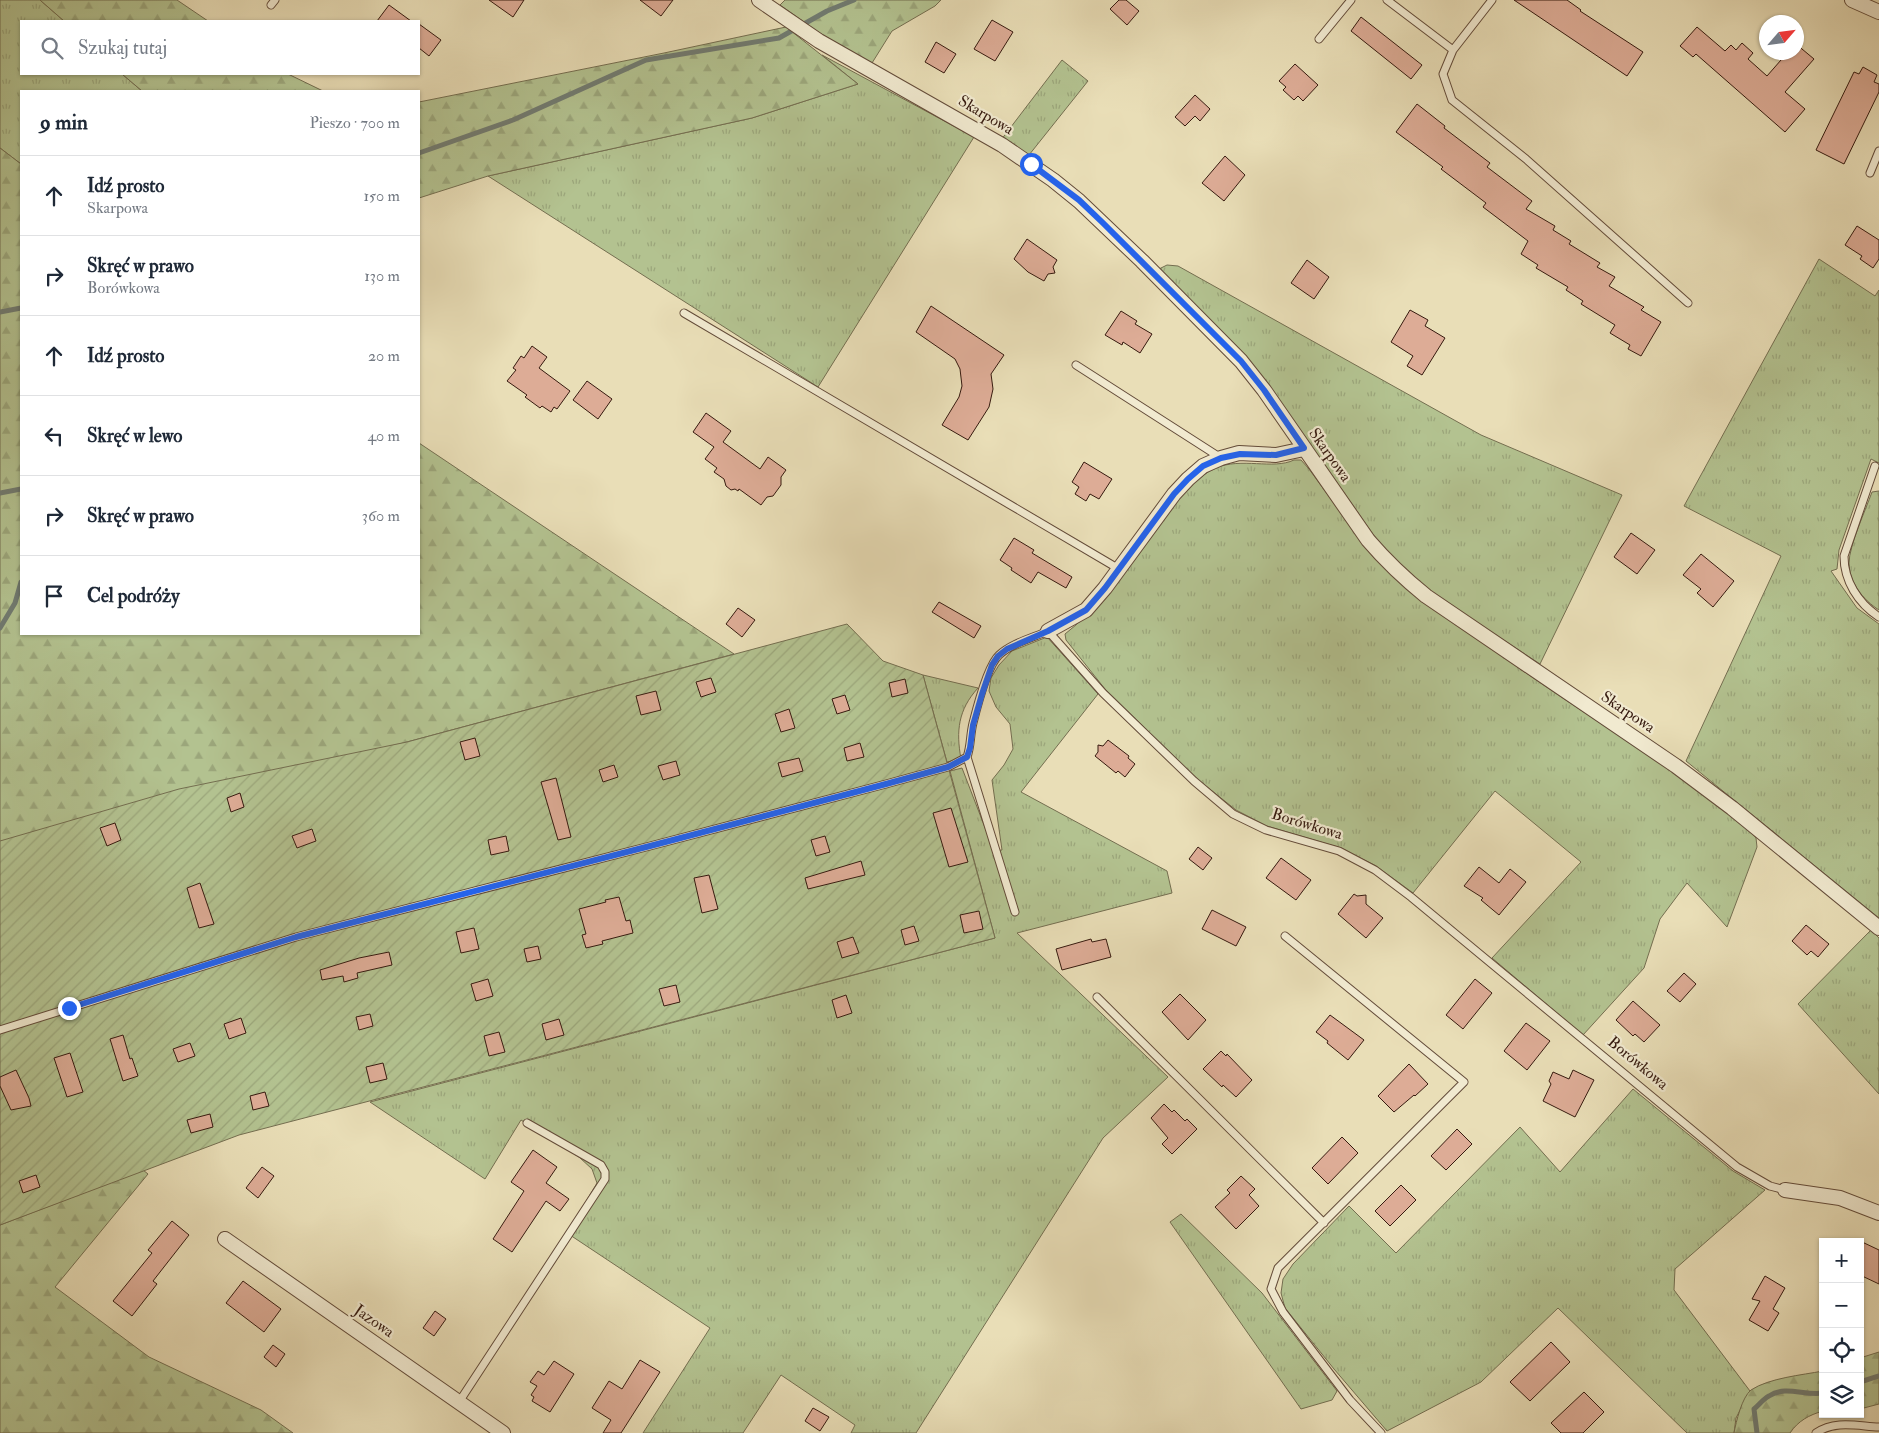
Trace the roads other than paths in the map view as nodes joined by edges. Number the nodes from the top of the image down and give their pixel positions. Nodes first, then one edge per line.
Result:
1 (759, 0) edge
2 (1351, 0) edge
3 (1387, 0) edge
4 (1492, 0) edge
5 (1852, 0) edge
6 (1879, 12) edge
7 (1319, 39) dead end
8 (1453, 50) junction
9 (1879, 151) edge
10 (1870, 173) dead end
11 (1688, 302) dead end
12 (684, 314) dead end
13 (1076, 365) dead end
14 (1304, 448) junction
15 (1221, 458) junction
16 (1875, 466) dead end
17 (1118, 569) junction
18 (1879, 617) edge
19 (1048, 631) junction
20 (967, 757) junction
21 (1015, 912) dead end
22 (1879, 928) edge
23 (1285, 936) dead end
24 (1097, 997) dead end
25 (0, 1030) edge
26 (527, 1123) dead end
27 (1785, 1190) joint
28 (1879, 1213) edge
29 (1324, 1223) junction
30 (224, 1239) dead end
31 (458, 1402) junction
32 (1879, 1427) edge
33 (503, 1433) edge
34 (1381, 1433) edge
35 (1816, 1433) edge

1 - 14 street, Skarpowa
2 - 7 lane
3 - 8 lane
4 - 8 lane
5 - 6 street
8 - 11 lane
9 - 10 lane
12 - 17 lane
13 - 15 lane
14 - 15 street
14 - 22 street, Skarpowa
15 - 17 street
16 - 18 lane
17 - 19 street
19 - 20 lane
19 - 27 lane, Borówkowa
20 - 21 lane
20 - 25 lane
23 - 29 lane
24 - 29 lane
26 - 31 lane
27 - 28 street, Borówkowa
29 - 34 lane
30 - 31 street, Jazowa
31 - 33 street, Jazowa
32 - 35 lane

